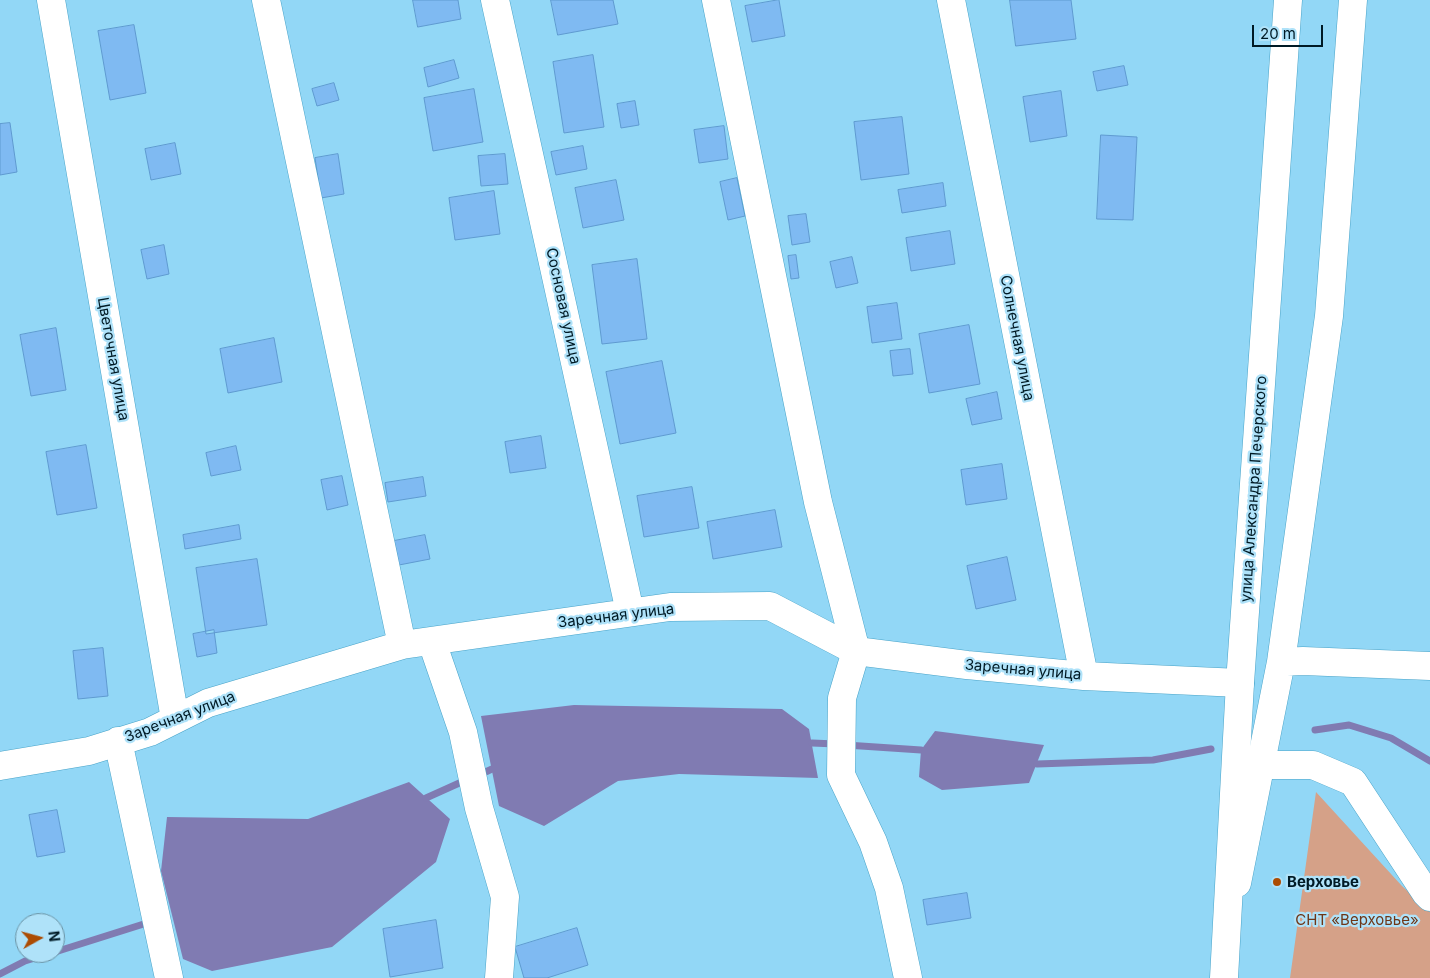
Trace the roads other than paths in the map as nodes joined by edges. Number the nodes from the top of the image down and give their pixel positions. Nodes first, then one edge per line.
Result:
1 (51, 0) edge
2 (266, 0) edge
3 (495, 0) edge
4 (716, 0) edge
5 (951, 0) edge
6 (1288, 0) edge
7 (1353, 0) edge
8 (630, 612) junction
9 (432, 642) junction
10 (402, 646) junction
11 (856, 651) junction
12 (1281, 662) junction
13 (1430, 666) edge
14 (1084, 676) junction
15 (1240, 683) junction
16 (175, 719) junction
17 (118, 741) junction
18 (1261, 765) junction
19 (0, 766) edge
20 (1430, 897) edge
21 (1227, 936) junction
22 (169, 978) edge
23 (499, 978) edge
24 (908, 978) edge
25 (1224, 978) edge

1 - 16 street, Цветочная улица
2 - 10 street
3 - 8 street, Сосновая улица
4 - 11 street
5 - 14 street, Солнечная улица
6 - 15 street, улица Александра Печерского
7 - 12 street
8 - 9 street, Заречная улица
8 - 11 street, Заречная улица
9 - 10 street, Заречная улица
9 - 23 street
10 - 16 street, Заречная улица
11 - 14 street, Заречная улица
11 - 24 street
12 - 13 street
12 - 18 street
14 - 15 street, Заречная улица
15 - 21 street, улица Александра Печерского
16 - 17 street, Заречная улица
17 - 19 street, Заречная улица
17 - 22 street
18 - 20 street
18 - 21 street
21 - 25 street, улица Александра Печерского

